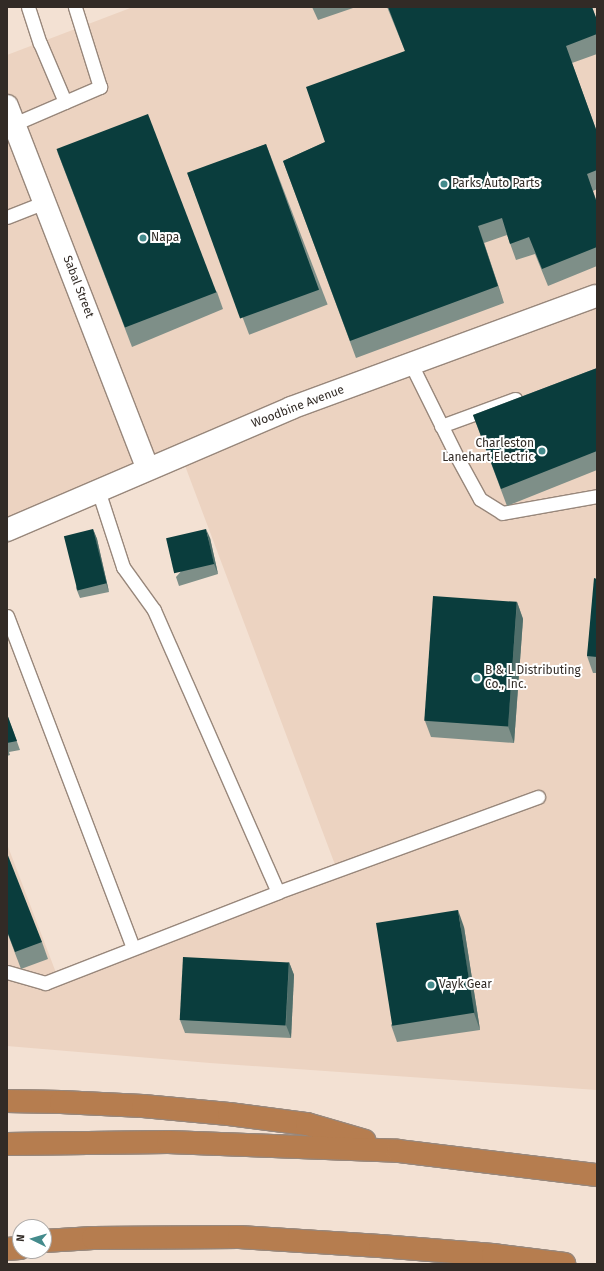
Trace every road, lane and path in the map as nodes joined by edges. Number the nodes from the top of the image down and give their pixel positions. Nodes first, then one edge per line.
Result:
1 (28, 7) edge
2 (75, 7) edge
3 (65, 102) junction
4 (12, 126) edge
5 (44, 202) junction
6 (7, 217) edge
7 (596, 297) edge
8 (411, 364) junction
9 (530, 394) edge
10 (441, 426) junction
11 (148, 469) junction
12 (98, 490) junction
13 (597, 496) edge
14 (7, 530) edge
15 (7, 616) edge
16 (538, 797) dead end
17 (278, 892) junction
18 (132, 948) junction
19 (7, 972) edge
20 (7, 1101) edge
21 (7, 1144) edge
22 (398, 1151) junction
23 (597, 1175) edge
24 (93, 1238) junction
25 (52, 1240) edge
26 (52, 1243) edge
27 (555, 1263) edge

1 - 3 lane
2 - 3 lane
3 - 4 lane
4 - 5 street, Sabal Street
5 - 6 lane
5 - 11 street, Sabal Street
7 - 8 street, Woodbine Avenue
8 - 10 lane
8 - 11 street, Woodbine Avenue
9 - 10 lane
10 - 13 lane
11 - 12 street, Woodbine Avenue
12 - 14 street, Woodbine Avenue
12 - 17 lane
15 - 18 lane
16 - 17 lane
17 - 18 lane
18 - 19 lane
20 - 22 highway
21 - 22 highway
22 - 23 highway
24 - 25 highway
24 - 26 highway
24 - 27 highway

